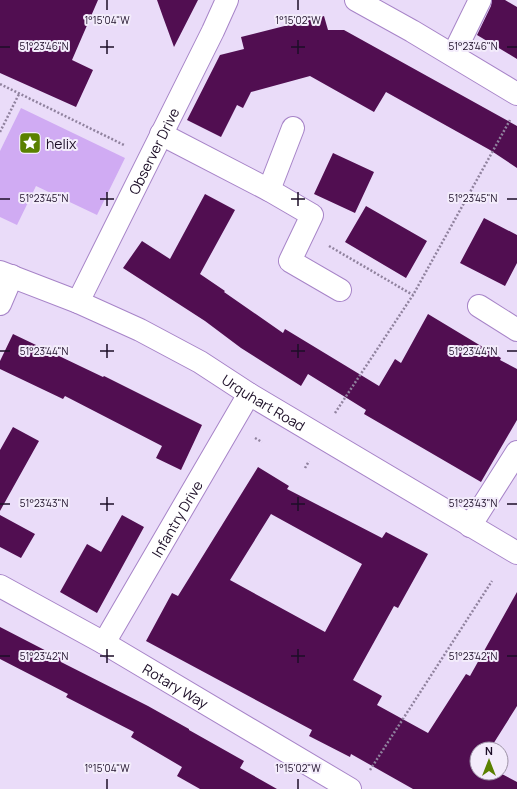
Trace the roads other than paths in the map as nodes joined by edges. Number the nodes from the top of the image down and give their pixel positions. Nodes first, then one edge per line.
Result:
1 (227, 0) edge
2 (356, 0) edge
3 (480, 0) edge
4 (453, 55) junction
5 (515, 104) edge
6 (293, 128) dead end
7 (162, 134) junction
8 (268, 190) junction
9 (6, 274) edge
10 (340, 290) dead end
11 (78, 302) junction
12 (0, 304) edge
13 (479, 306) dead end
14 (517, 330) edge
15 (249, 394) junction
16 (517, 452) edge
17 (470, 526) junction
18 (517, 553) edge
19 (0, 586) edge
20 (104, 643) junction
21 (350, 789) edge

1 - 7 street, Observer Drive
2 - 4 street
3 - 4 street
4 - 5 street
6 - 8 street
7 - 8 street
7 - 11 street, Observer Drive
8 - 10 street
9 - 11 street, Urquhart Road
9 - 12 street
11 - 15 street, Urquhart Road
13 - 14 street
15 - 17 street, Urquhart Road
15 - 20 street, Infantry Drive
16 - 17 street
17 - 18 street, Urquhart Road
19 - 20 street, Rotary Way
20 - 21 street, Rotary Way

